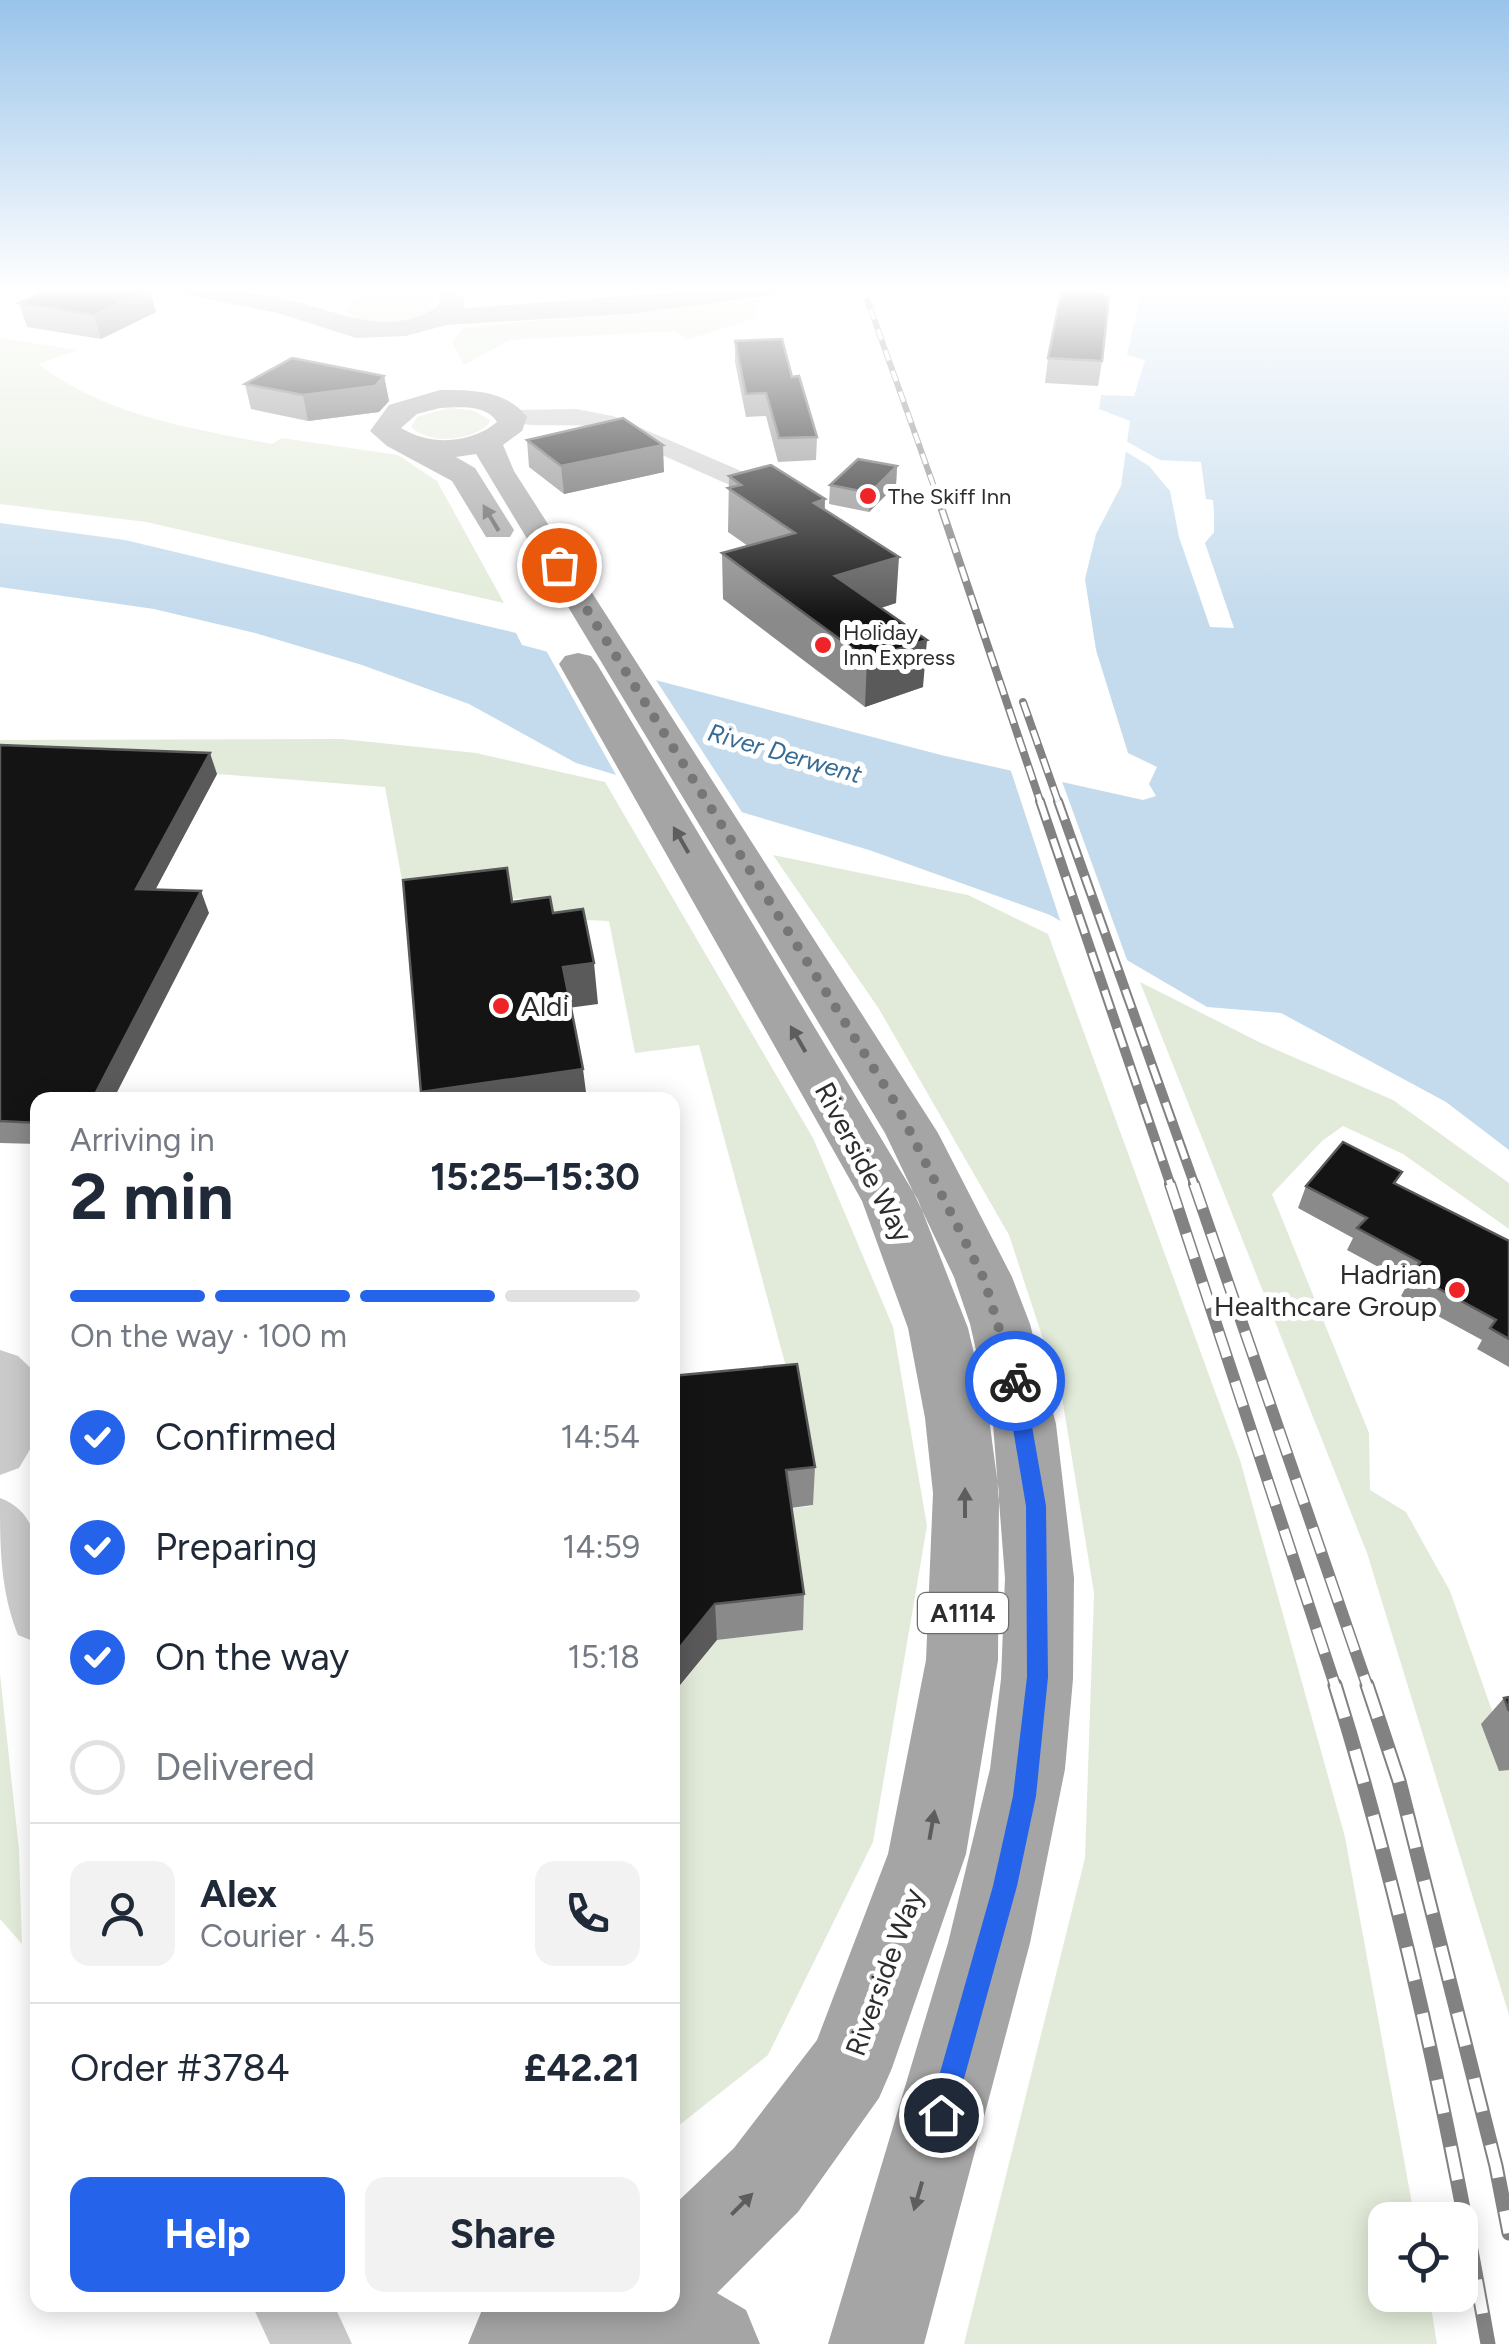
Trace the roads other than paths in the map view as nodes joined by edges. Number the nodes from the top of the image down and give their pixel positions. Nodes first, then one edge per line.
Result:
1 (394, 397) edge
2 (462, 398) joint
3 (398, 410) junction
4 (512, 417) junction
5 (486, 442) junction
6 (415, 446) junction
7 (812, 514) edge
8 (512, 554) dead end
9 (753, 920) junction
10 (0, 1371) edge
11 (18, 1442) edge
12 (0, 1522) edge
13 (30, 1578) edge
14 (680, 2257) edge
15 (294, 2312) edge
16 (312, 2344) edge
17 (876, 2344) edge

1 - 3 main road
2 - 3 main road
2 - 4 main road
3 - 6 main road
4 - 5 main road
4 - 7 street
5 - 6 main road
5 - 9 main road, Riverside Way / A1114
8 -> 6 main road
14 -> 9 main road, Riverside Way / A1114
9 -> 17 main road, Riverside Way / A1114
10 - 11 street
12 - 13 street
15 - 16 street

